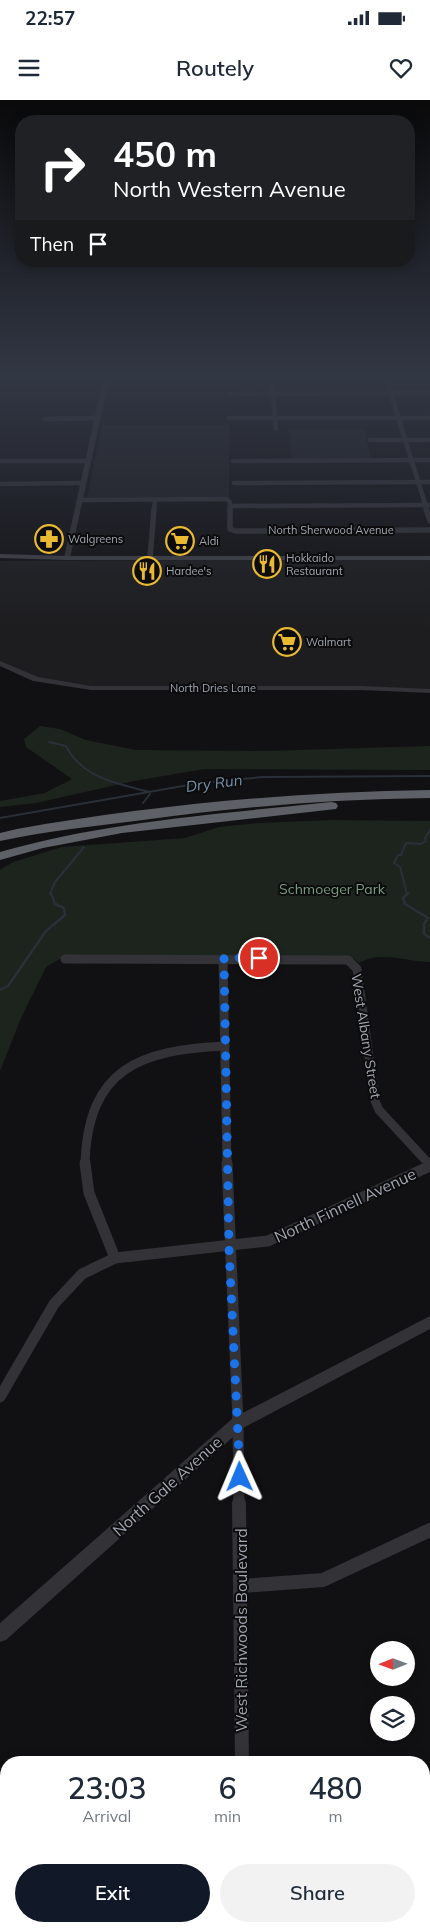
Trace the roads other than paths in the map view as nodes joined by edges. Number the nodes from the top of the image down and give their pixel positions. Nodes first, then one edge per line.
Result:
1 (323, 460) edge
2 (411, 460) edge
3 (0, 461) edge
4 (88, 461) joint
5 (233, 461) dead end
6 (234, 482) dead end
7 (418, 482) junction
8 (430, 482) edge
9 (84, 483) junction
10 (0, 484) edge
11 (80, 500) junction
12 (155, 500) junction
13 (230, 503) junction
14 (428, 505) edge
15 (430, 520) edge
16 (430, 530) edge
17 (67, 558) junction
18 (150, 558) junction
19 (430, 558) edge
20 (0, 559) edge
21 (0, 663) edge
22 (430, 691) edge
23 (430, 794) edge
24 (430, 804) edge
25 (331, 806) junction
26 (0, 835) edge
27 (0, 846) edge
28 (0, 856) edge
29 (224, 958) junction
30 (339, 958) joint
31 (65, 959) dead end
32 (225, 1046) junction
33 (430, 1165) edge
34 (229, 1248) junction
35 (115, 1258) junction
36 (430, 1322) edge
37 (0, 1397) edge
38 (238, 1423) junction
39 (430, 1531) edge
40 (242, 1586) junction
41 (0, 1634) edge
42 (242, 1756) edge

1 - 5 street
2 - 7 street
3 - 4 street
4 - 9 street
6 - 7 street
7 - 8 street
7 - 14 street
9 - 10 street
9 - 11 street
11 - 12 street
11 - 17 street
12 - 13 street
12 - 18 street
13 - 14 street
13 - 16 street, North Sherwood Avenue
14 - 15 street
17 - 18 main road
17 - 20 main road
17 - 20 main road
18 - 19 main road
21 - 22 street, North Dries Lane
23 - 26 highway
24 - 25 highway
25 - 27 highway
25 - 28 highway
29 - 30 street
29 - 31 street
29 - 32 street, West Richwoods Boulevard
30 - 33 street, West Albany Street
32 - 34 street, West Richwoods Boulevard
32 - 35 street
33 - 34 street, North Finnell Avenue
34 - 35 street, North Finnell Avenue
34 - 38 street, West Richwoods Boulevard
35 - 37 street, North Finnell Avenue
36 - 38 street, North Gale Avenue
38 - 40 street, West Richwoods Boulevard
38 - 41 street, North Gale Avenue
39 - 40 street
40 - 42 street, West Richwoods Boulevard

